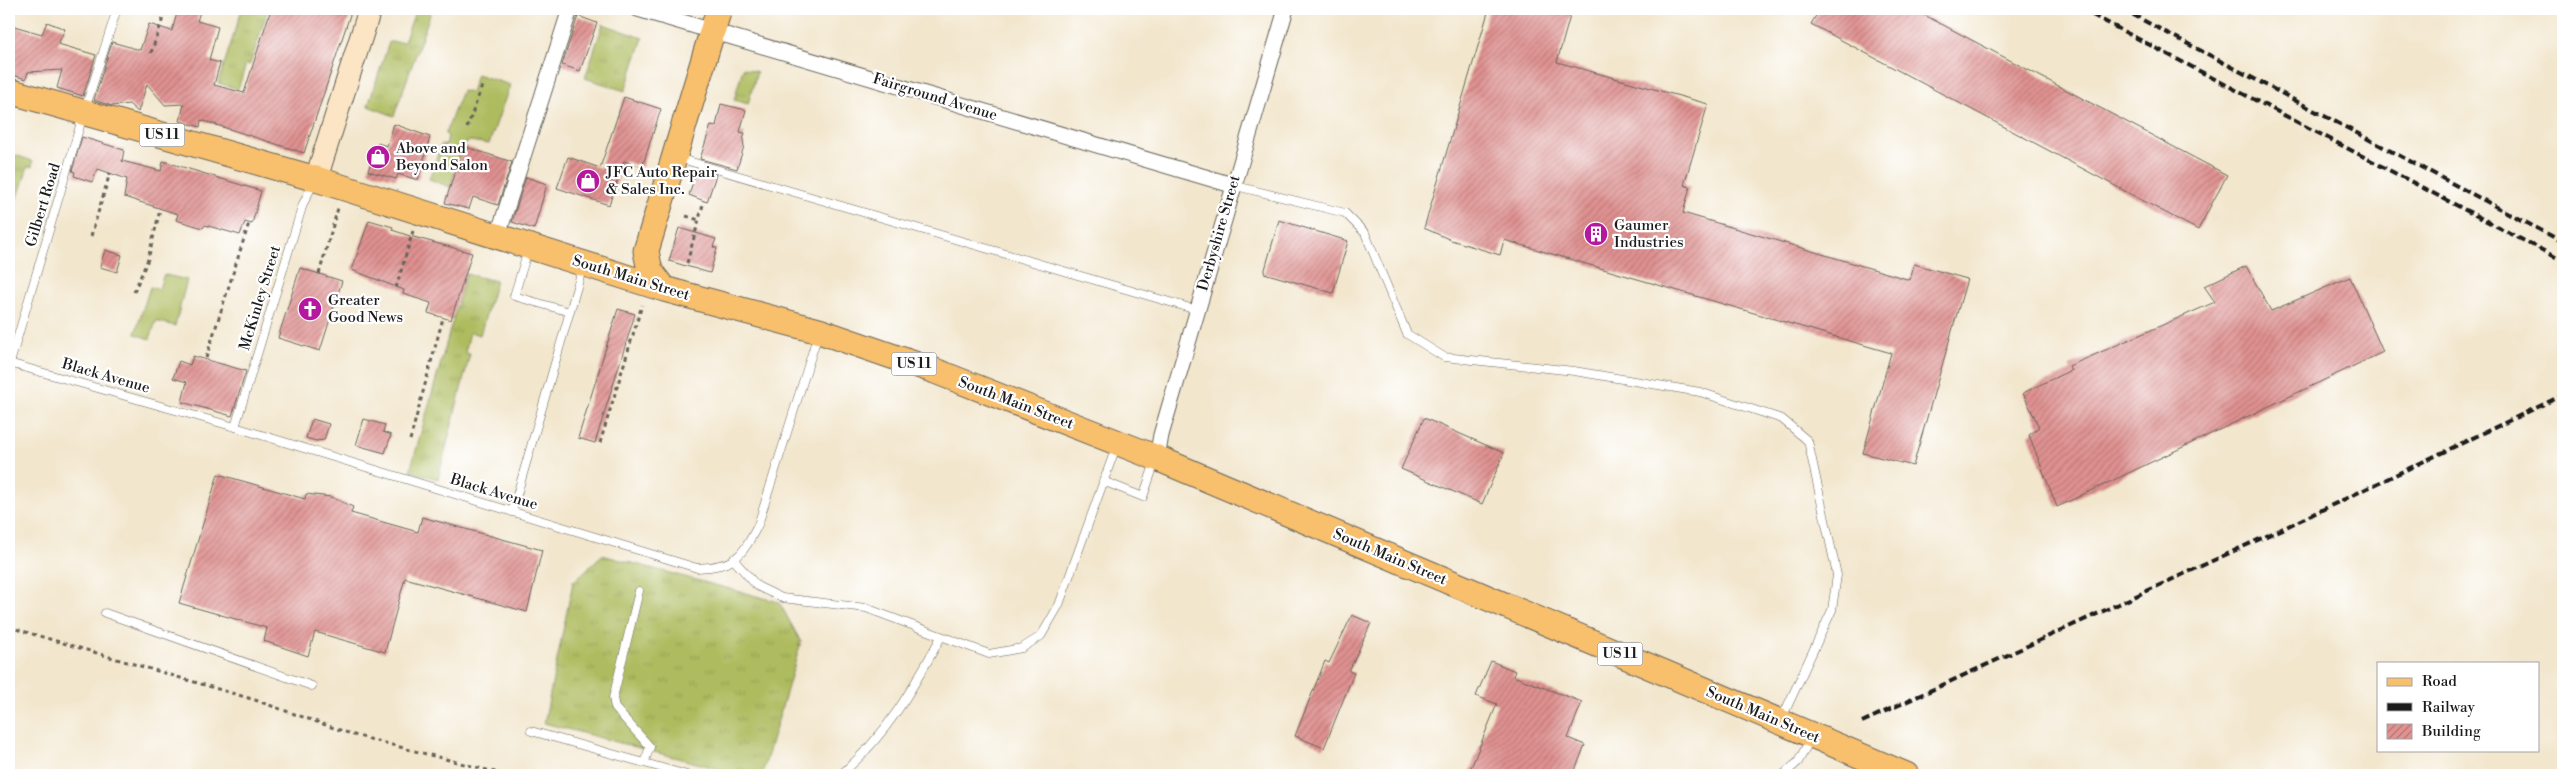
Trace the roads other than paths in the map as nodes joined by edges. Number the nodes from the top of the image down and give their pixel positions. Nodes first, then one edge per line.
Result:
1 (117, 9) edge
2 (370, 9) edge
3 (570, 9) edge
4 (638, 9) edge
5 (1286, 9) edge
6 (716, 20) edge
7 (9, 91) edge
8 (84, 112) junction
9 (676, 158) junction
10 (316, 179) junction
11 (1232, 185) junction
12 (498, 235) junction
13 (529, 245) junction
14 (646, 251) junction
15 (584, 264) junction
16 (616, 274) junction
17 (654, 295) junction
18 (1196, 310) junction
19 (570, 312) junction
20 (819, 331) junction
21 (9, 363) edge
22 (235, 427) junction
23 (1118, 442) junction
24 (1156, 458) junction
25 (1103, 481) junction
26 (512, 512) junction
27 (733, 559) junction
28 (639, 591) dead end
29 (105, 614) dead end
30 (942, 637) junction
31 (312, 686) dead end
32 (1780, 722) junction
33 (531, 731) dead end
34 (1812, 735) junction
35 (644, 763) junction
36 (687, 775) edge
37 (840, 775) edge
38 (1783, 775) edge
39 (1906, 775) edge

1 - 8 lane, Gilbert Road
2 - 10 street
3 - 12 street
4 - 6 street, Fairground Avenue
5 - 11 street, Derbyshire Street
6 - 9 main road
6 - 11 street, Fairground Avenue
7 - 8 main road, South Main Street / US 11
8 - 10 main road, South Main Street / US 11
8 - 21 lane, Gilbert Road
9 - 14 main road
9 - 18 lane
10 - 12 main road, South Main Street / US 11
10 - 22 lane, McKinley Street
11 - 18 street, Derbyshire Street
11 - 32 lane
12 - 13 main road, South Main Street / US 11
13 - 15 main road, South Main Street / US 11
13 - 19 lane
14 - 16 main road
14 - 17 main road
15 - 16 main road, South Main Street / US 11
15 - 19 lane
16 - 17 main road, South Main Street / US 11
17 - 20 main road, South Main Street / US 11
18 - 24 street, Derbyshire Street
19 - 26 lane
20 - 23 main road, South Main Street / US 11
20 - 27 lane, Black Avenue
21 - 22 lane, Black Avenue
22 - 26 lane, Black Avenue
23 - 24 main road, South Main Street / US 11
23 - 25 lane
24 - 25 lane
24 - 32 main road, South Main Street / US 11
25 - 30 lane
26 - 27 lane, Black Avenue
27 - 30 lane
28 - 35 lane
29 - 31 lane
30 - 37 lane
32 - 34 main road, South Main Street / US 11
33 - 35 lane
34 - 38 lane
34 - 39 main road, South Main Street / US 11
35 - 36 lane

